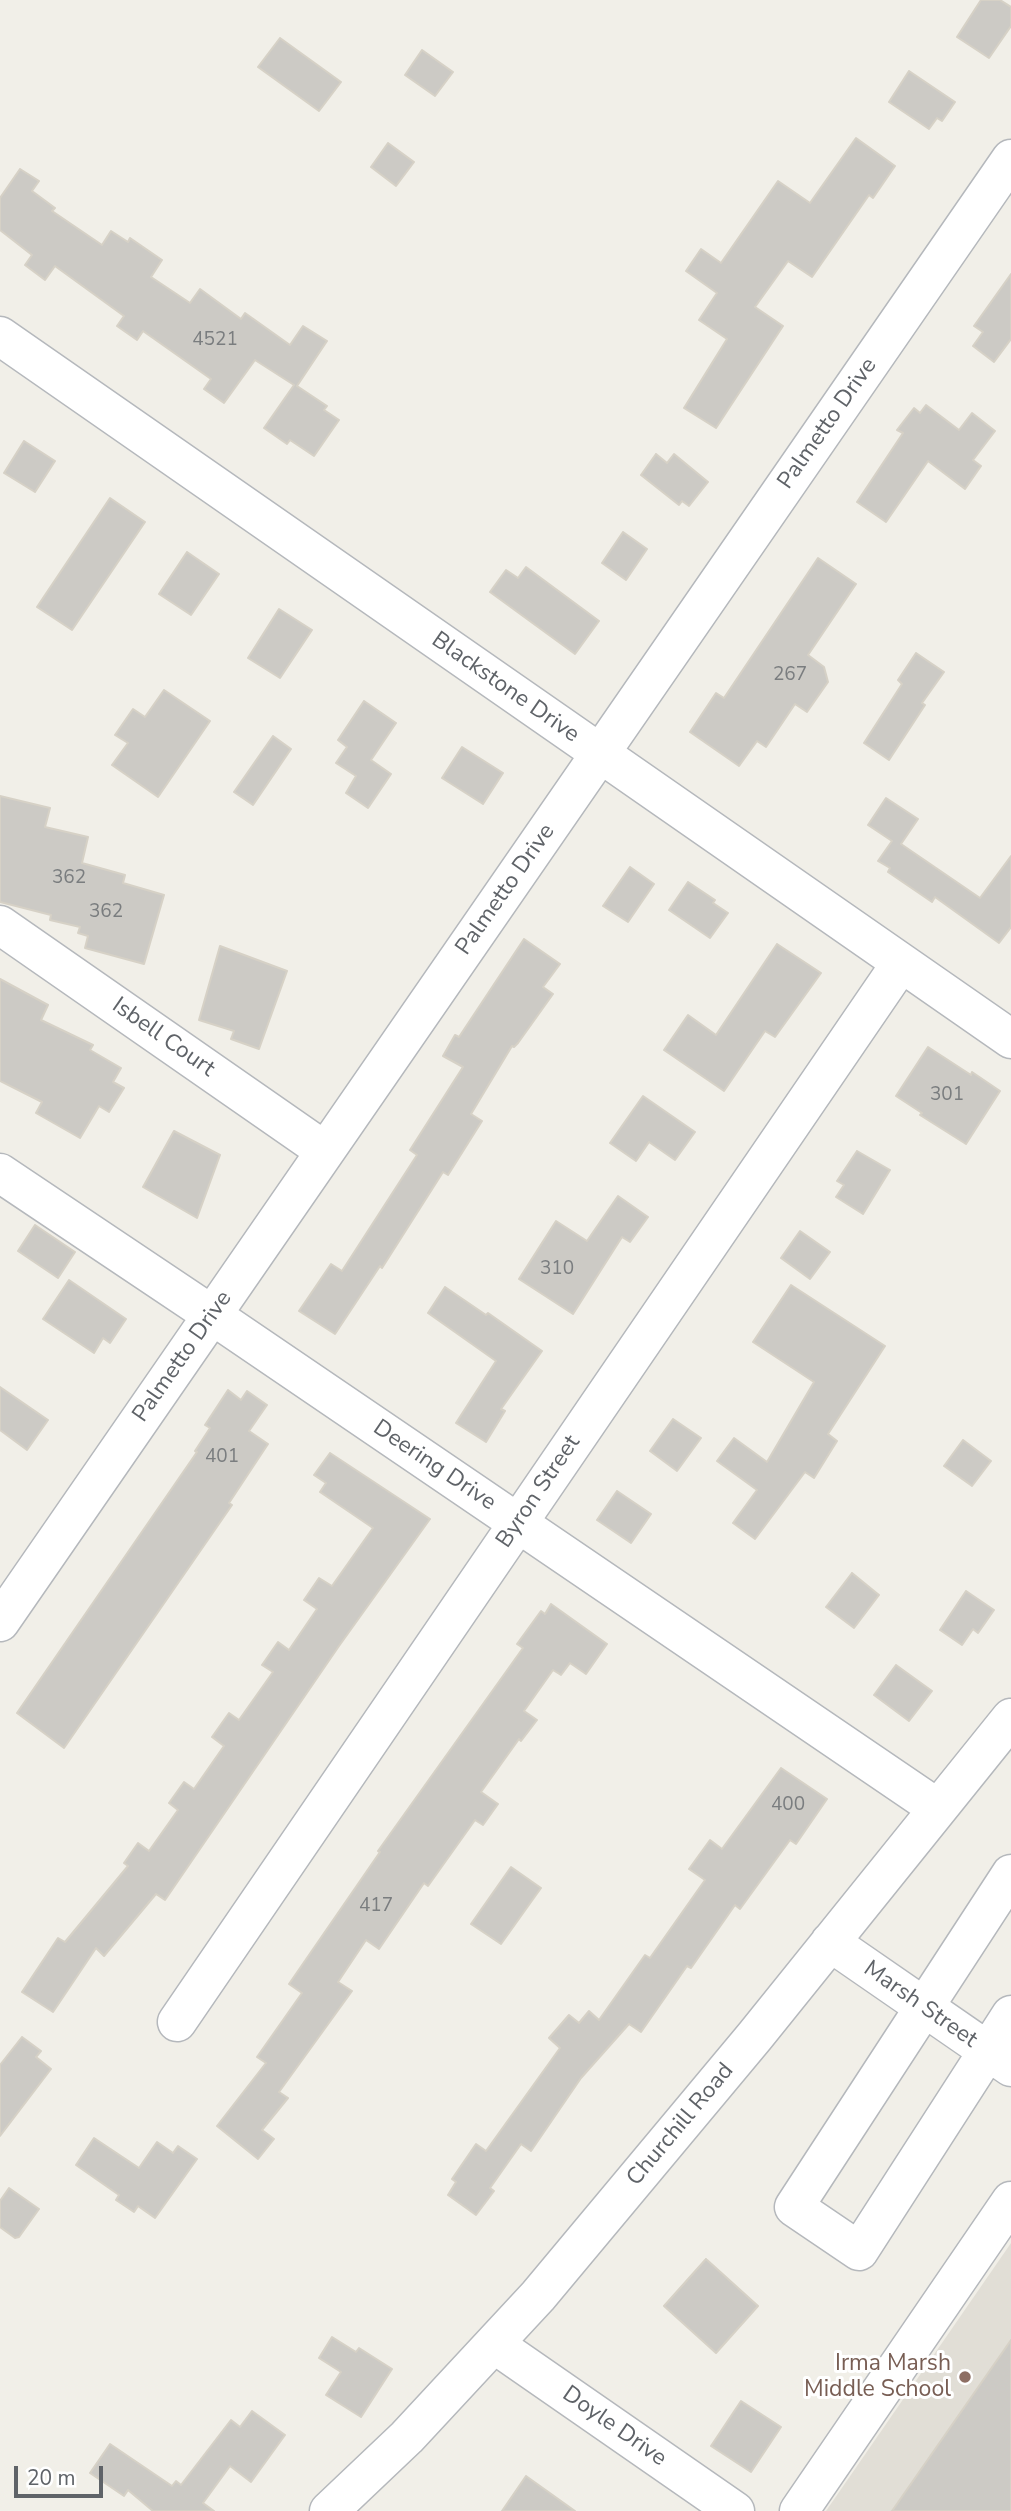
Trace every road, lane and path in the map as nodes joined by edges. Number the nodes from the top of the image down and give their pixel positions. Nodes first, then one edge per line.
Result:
1 (1011, 159) edge
2 (0, 335) edge
3 (600, 754) junction
4 (0, 925) edge
5 (901, 962) junction
6 (1011, 1039) edge
7 (325, 1151) junction
8 (0, 1173) edge
9 (212, 1315) junction
10 (518, 1523) junction
11 (0, 1622) edge
12 (1011, 1718) edge
13 (936, 1808) junction
14 (1011, 1874) edge
15 (830, 1942) junction
16 (924, 2008) junction
17 (1011, 2015) edge
18 (177, 2022) dead end
19 (999, 2059) edge
20 (1011, 2201) edge
21 (494, 2344) junction
22 (329, 2511) edge
23 (735, 2511) edge
24 (799, 2511) edge

1 - 3 street, Palmetto Drive
2 - 3 street, Blackstone Drive
3 - 5 street, Blackstone Drive
3 - 7 street, Palmetto Drive
4 - 7 street, Isbell Court
5 - 6 street, Blackstone Drive
5 - 10 street, Byron Street
7 - 9 street, Palmetto Drive
8 - 9 street, Deering Drive
9 - 10 street, Deering Drive
9 - 11 street, Palmetto Drive
10 - 13 street, Deering Drive
10 - 18 street, Byron Street
12 - 13 street, Churchill Road
13 - 15 street, Churchill Road
14 - 16 street
15 - 16 street, Marsh Street
15 - 21 street, Churchill Road
16 - 19 street, Marsh Street
16 - 19 street
17 - 19 street
20 - 24 street
21 - 22 street, Churchill Road
21 - 23 street, Doyle Drive

